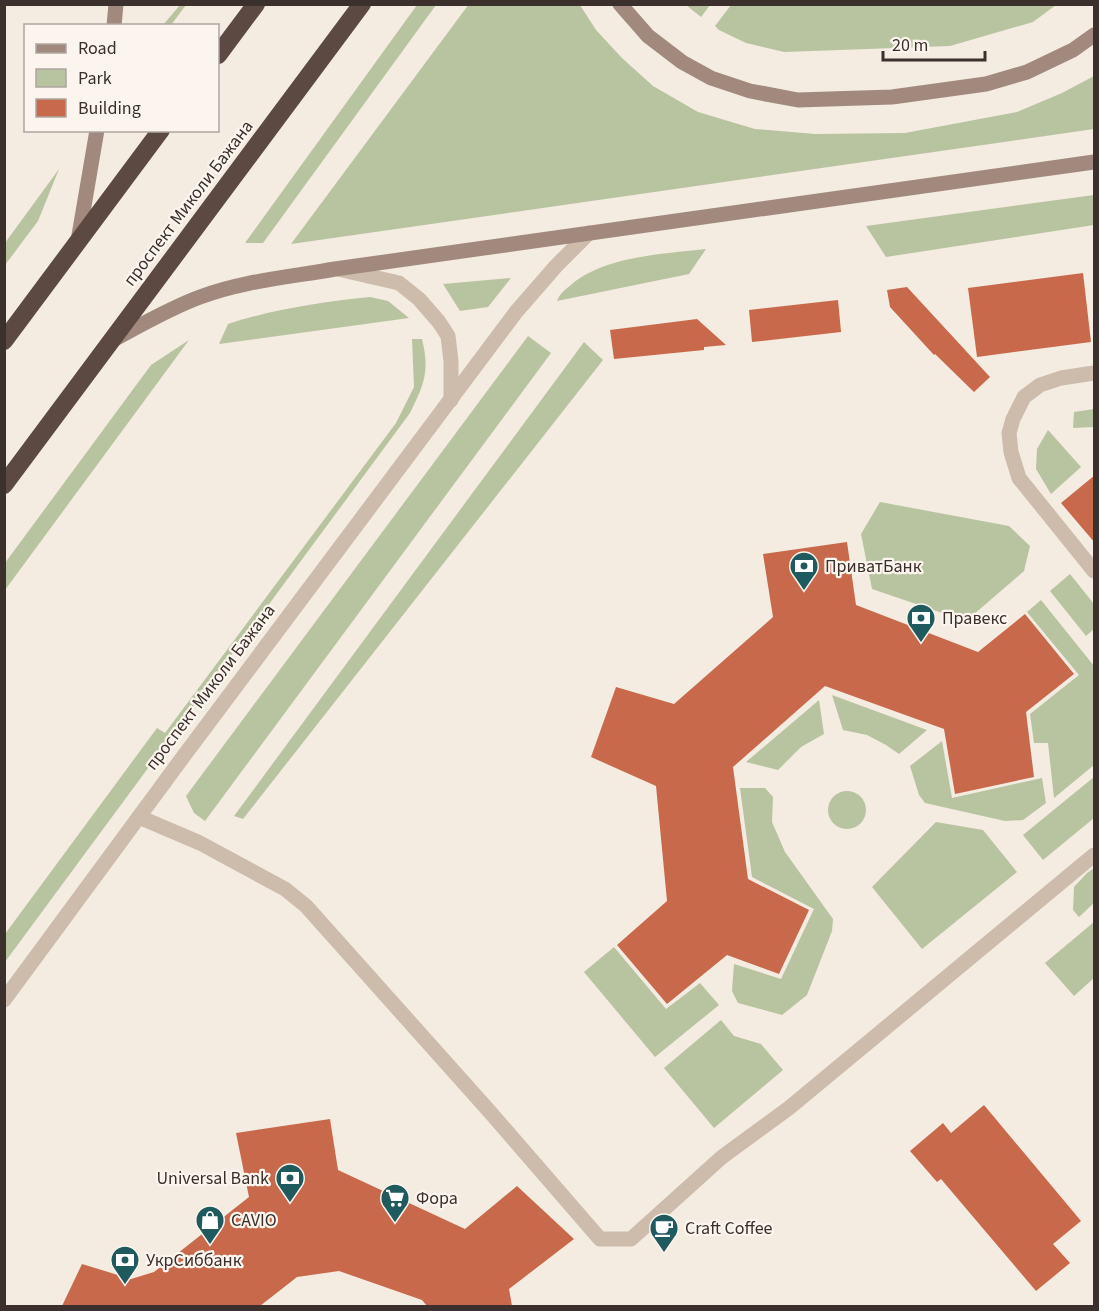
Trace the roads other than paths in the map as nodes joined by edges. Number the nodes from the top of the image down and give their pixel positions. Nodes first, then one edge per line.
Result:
1 (116, 4) edge
2 (255, 4) edge
3 (362, 4) edge
4 (620, 4) edge
5 (114, 24) edge
6 (1095, 35) edge
7 (219, 54) edge
8 (97, 132) edge
9 (160, 132) edge
10 (1095, 162) edge
11 (589, 233) junction
12 (78, 242) junction
13 (335, 269) junction
14 (4, 340) edge
15 (111, 341) junction
16 (1095, 374) edge
17 (451, 400) junction
18 (4, 485) edge
19 (1095, 571) edge
20 (139, 817) junction
21 (1095, 855) edge
22 (4, 1000) edge

1 - 5 street
2 - 7 highway
3 - 15 highway, проспект Миколи Бажана
4 - 6 street
8 - 12 street
9 - 12 highway
10 - 11 street
11 - 13 street
11 - 17 street, проспект Миколи Бажана
12 - 14 highway
13 - 15 street
13 - 17 street
15 - 18 highway, проспект Миколи Бажана
16 - 19 street
17 - 20 street, проспект Миколи Бажана
20 - 21 street
20 - 22 street, проспект Миколи Бажана

